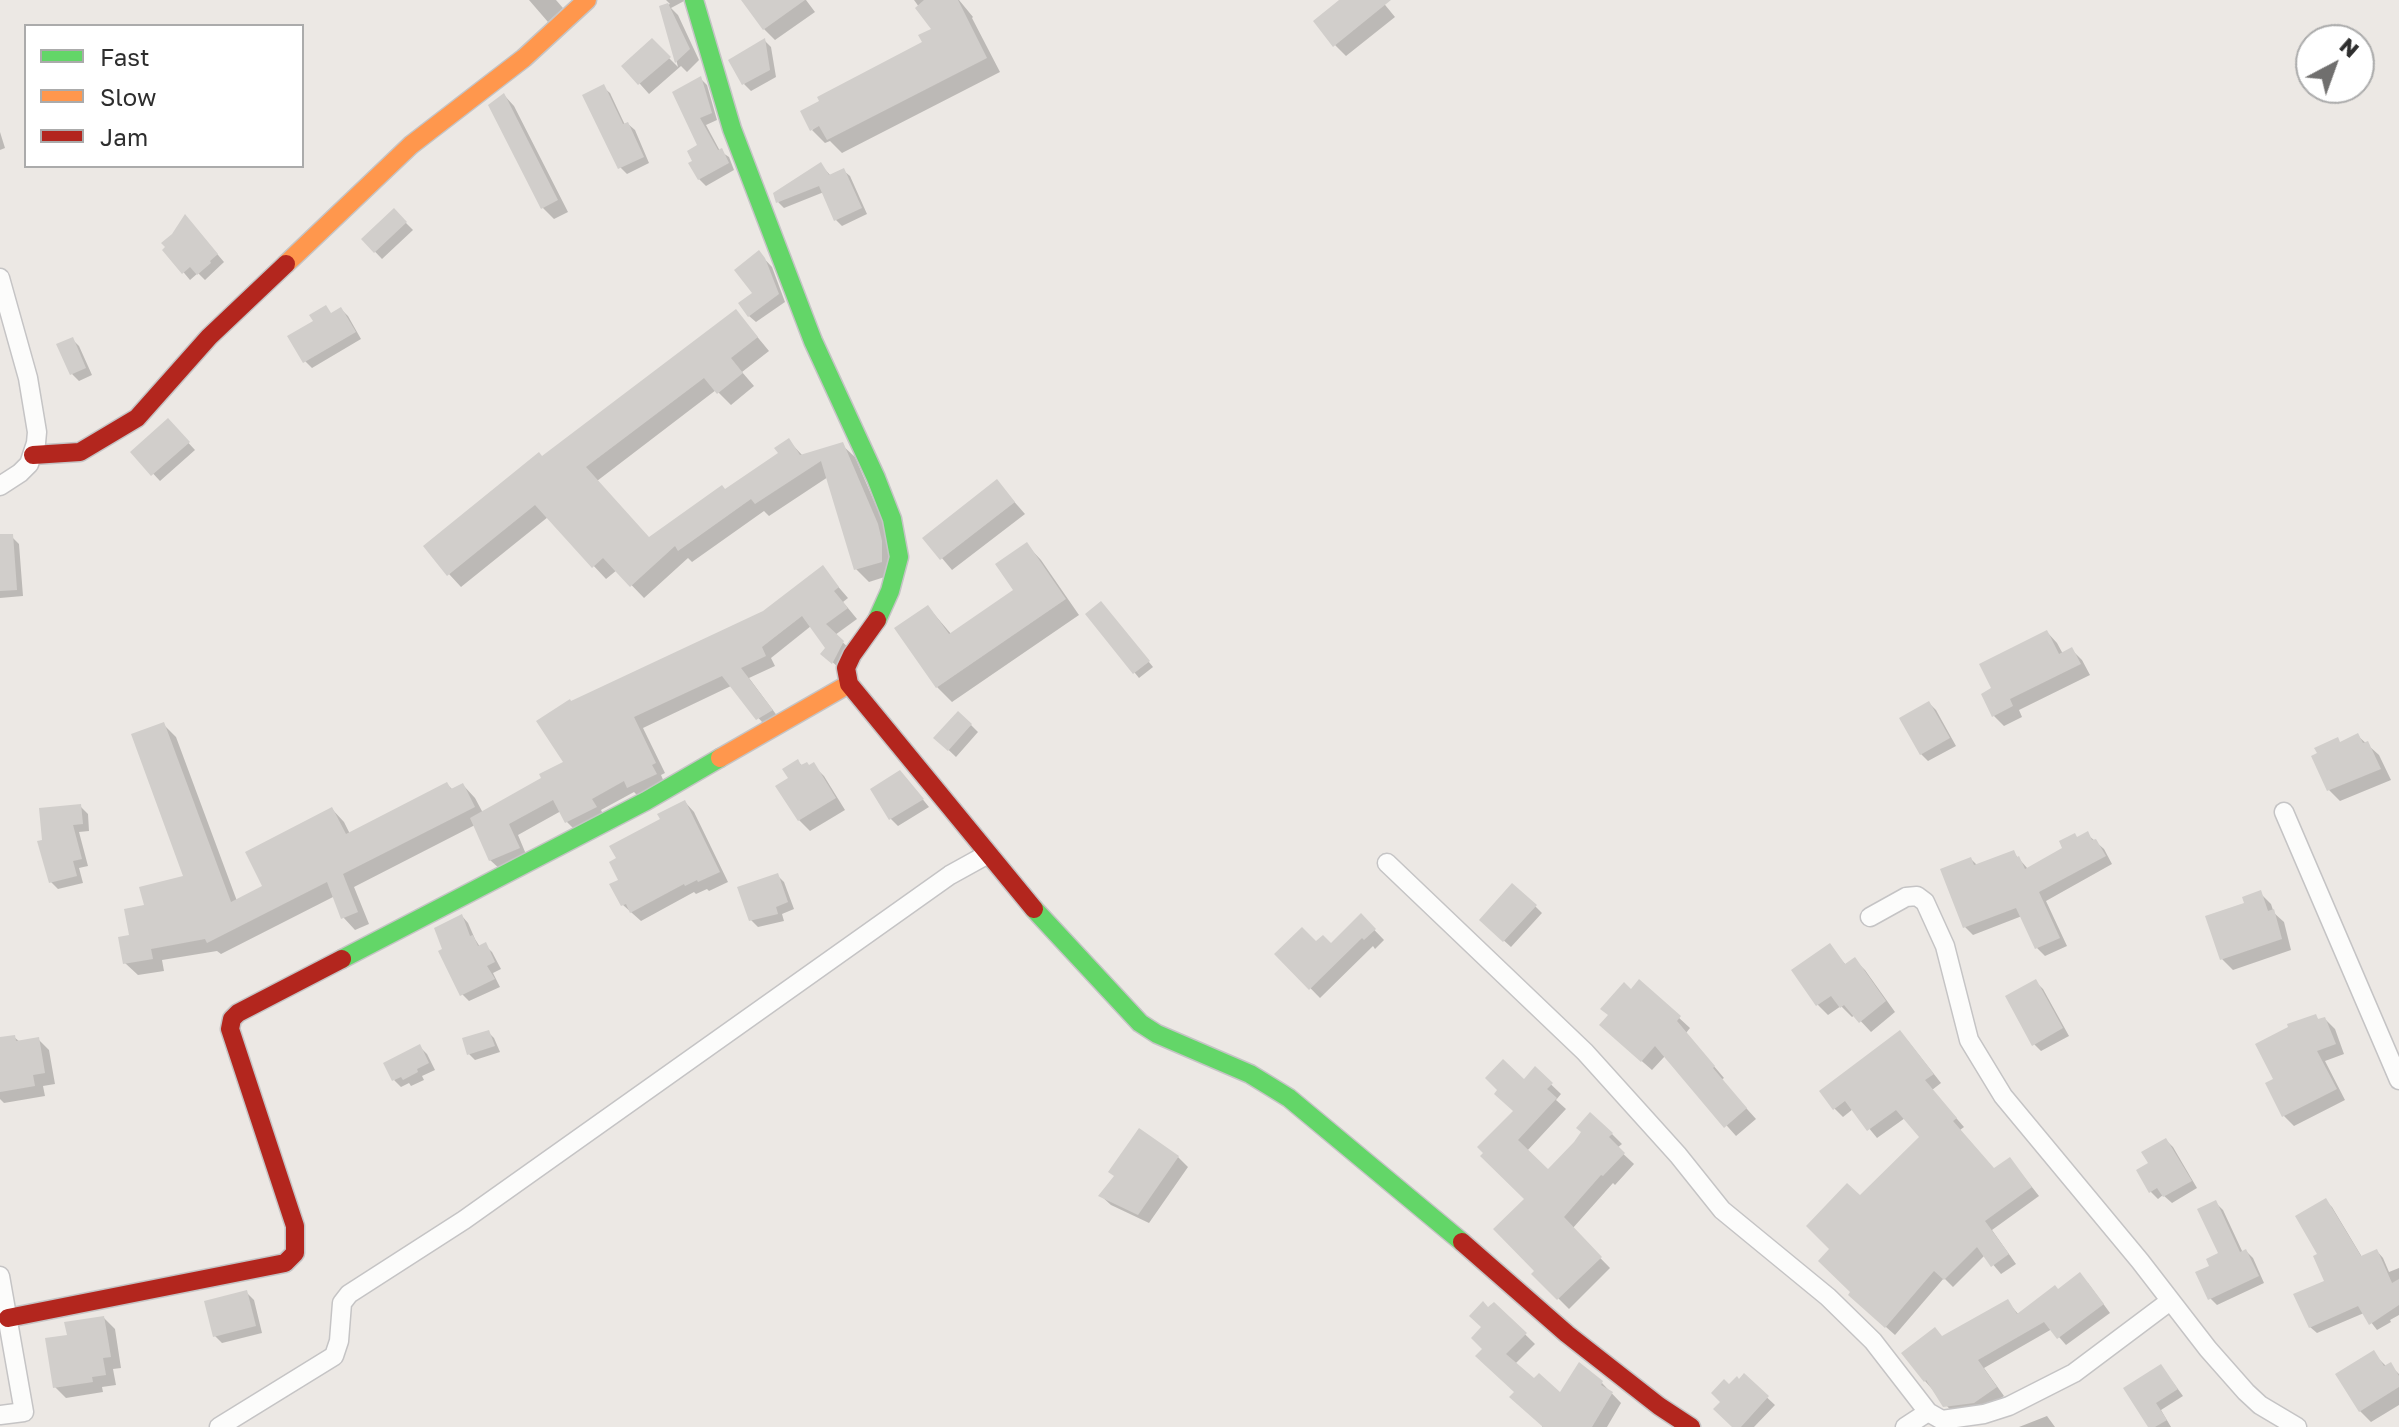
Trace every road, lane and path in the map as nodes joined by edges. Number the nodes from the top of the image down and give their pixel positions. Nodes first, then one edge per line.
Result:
1 (587, 0) edge
2 (694, 0) edge
3 (0, 278) edge
4 (33, 455) junction
5 (0, 486) edge
6 (849, 684) junction
7 (2284, 812) dead end
8 (988, 854) junction
9 (1387, 863) dead end
10 (1870, 917) dead end
11 (2399, 1080) edge
12 (0, 1276) edge
13 (2170, 1301) junction
14 (8, 1318) junction
15 (1928, 1412) junction
16 (0, 1415) edge
17 (27, 1420) edge
18 (1967, 1422) edge
19 (219, 1427) edge
20 (1691, 1427) edge
21 (1905, 1427) edge
22 (2297, 1427) edge

1 - 4 street
2 - 6 street
3 - 4 street
4 - 5 street
6 - 8 street
6 - 14 street
7 - 11 street
8 - 19 street
8 - 20 street
9 - 15 street
10 - 13 street
12 - 14 street
13 - 18 street
13 - 22 street
14 - 17 street
15 - 18 street
15 - 21 street
16 - 17 street

